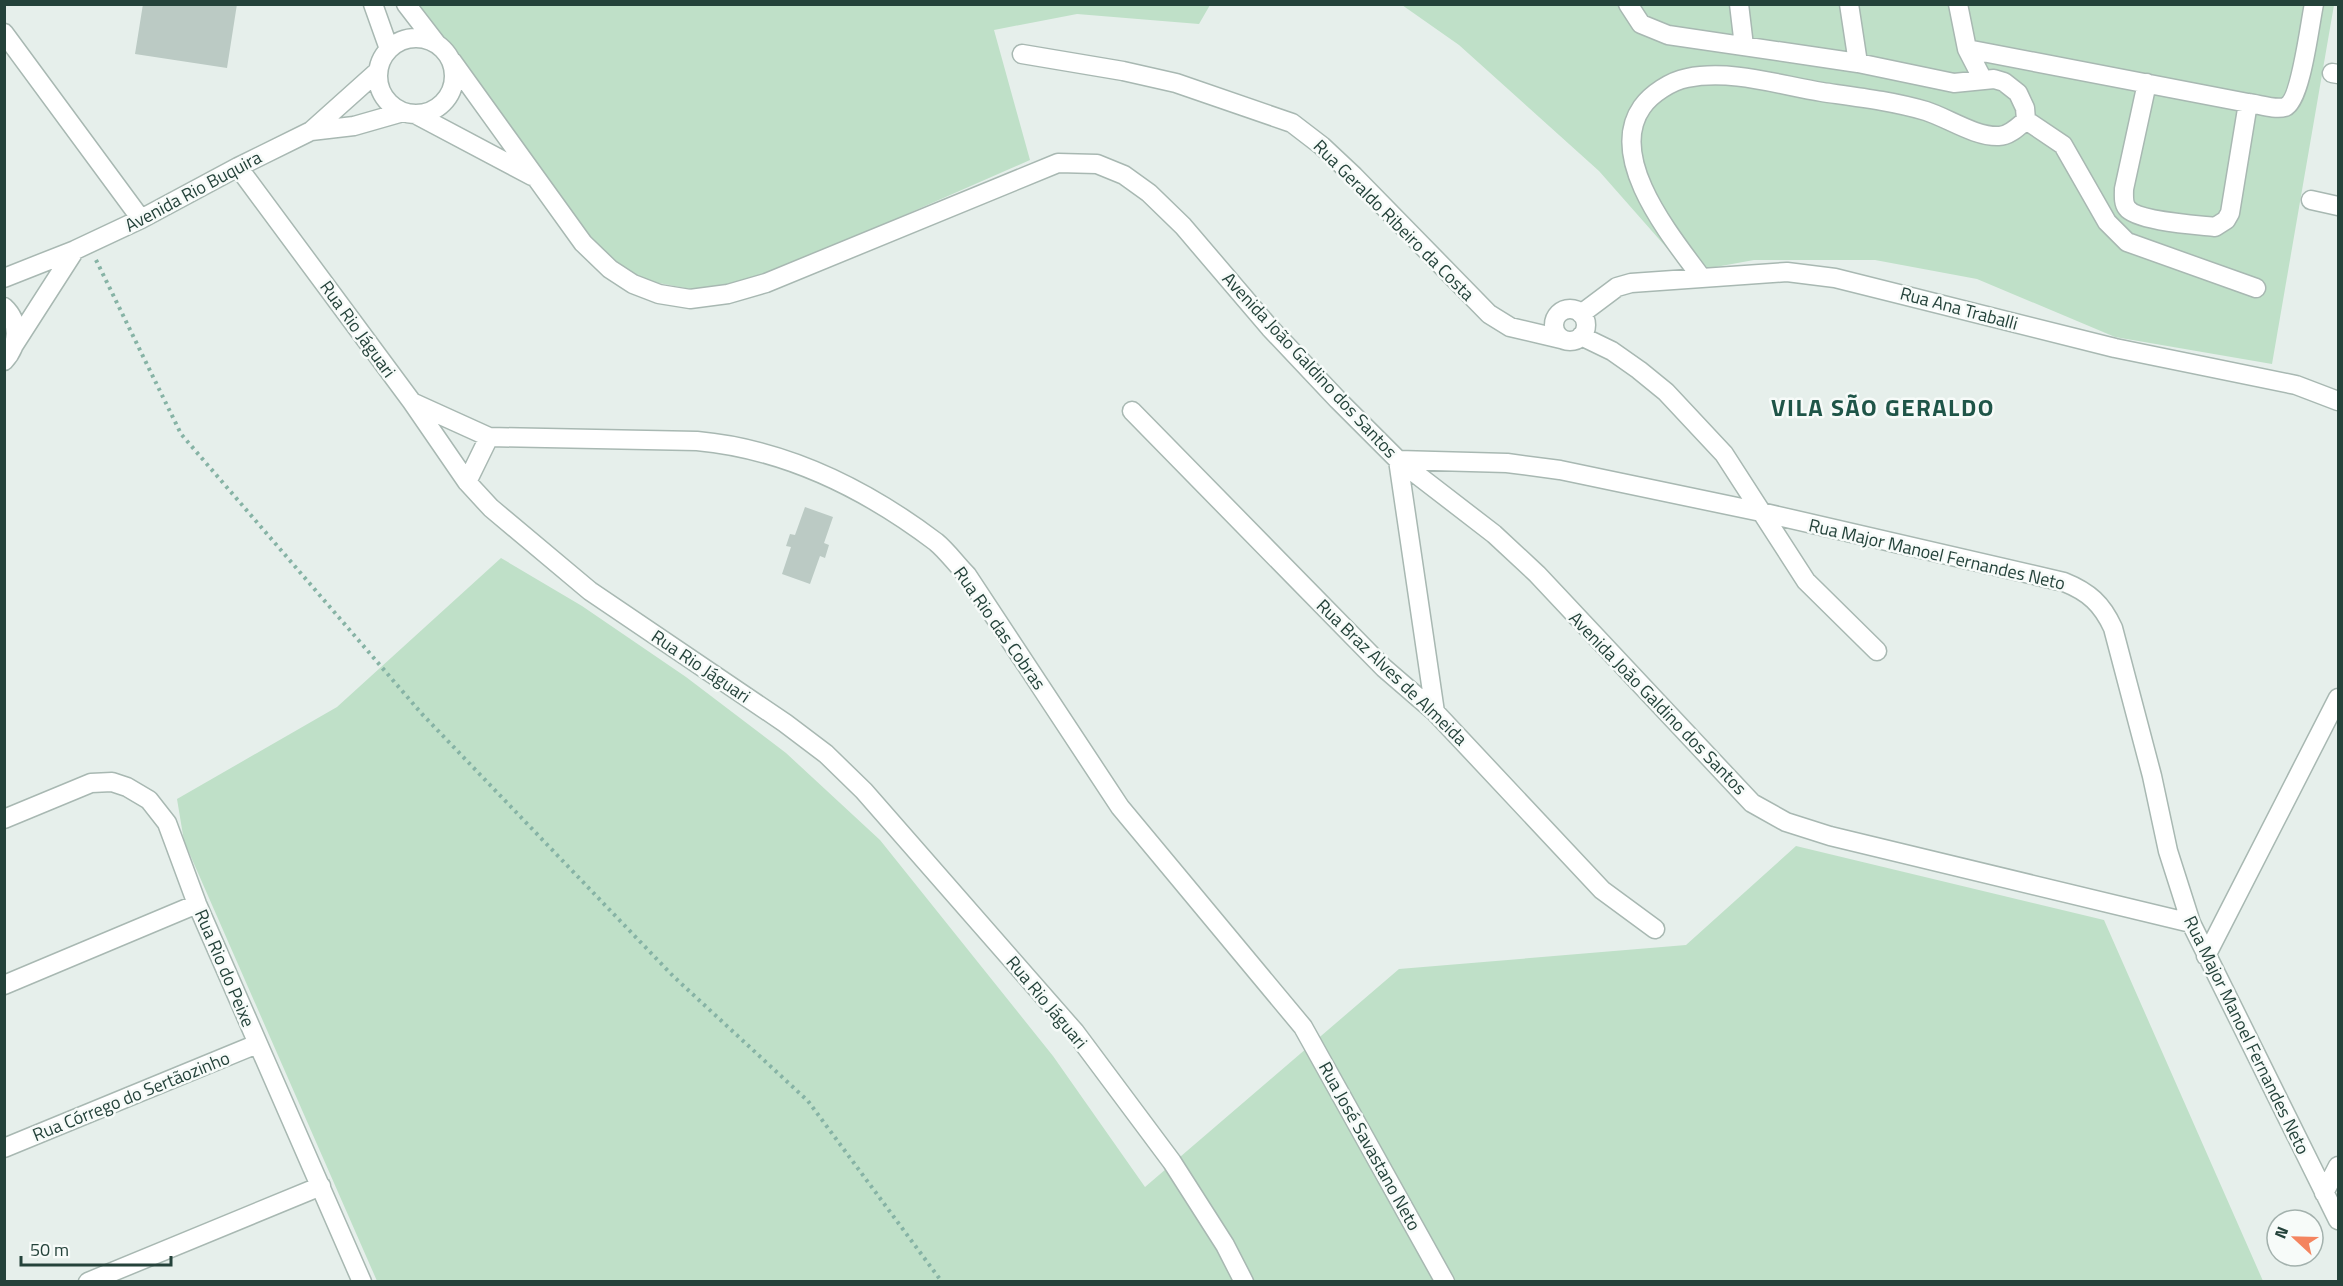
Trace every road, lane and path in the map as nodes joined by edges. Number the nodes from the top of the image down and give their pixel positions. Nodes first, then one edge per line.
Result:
1 (373, 4) edge
2 (406, 4) edge
3 (1628, 4) edge
4 (1739, 4) edge
5 (1849, 4) edge
6 (1958, 4) edge
7 (2313, 5) edge
8 (4, 33) edge
9 (436, 43) junction
10 (1744, 46) junction
11 (1966, 48) junction
12 (389, 49) junction
13 (1022, 54) dead end
14 (452, 61) junction
15 (1858, 63) junction
16 (378, 71) junction
17 (1983, 80) junction
18 (2147, 83) junction
19 (2248, 103) junction
20 (409, 113) junction
21 (2025, 120) junction
22 (311, 131) junction
23 (238, 166) junction
24 (532, 176) junction
25 (2311, 200) dead end
26 (2338, 206) edge
27 (141, 219) junction
28 (81, 247) junction
29 (1701, 277) junction
30 (4, 278) edge
31 (2256, 288) dead end
32 (4, 307) edge
33 (1581, 314) junction
34 (1556, 317) junction
35 (1519, 329) junction
36 (1581, 336) junction
37 (1561, 339) junction
38 (9, 353) edge
39 (2338, 401) edge
40 (412, 402) junction
41 (1132, 411) dead end
42 (489, 437) junction
43 (1398, 460) junction
44 (467, 482) junction
45 (1761, 512) junction
46 (1877, 651) dead end
47 (2338, 698) edge
48 (1435, 712) junction
49 (4, 819) edge
50 (197, 904) junction
51 (2192, 923) junction
52 (1655, 929) dead end
53 (2206, 956) junction
54 (4, 985) edge
55 (1292, 1011) joint
56 (258, 1044) junction
57 (4, 1148) edge
58 (2338, 1166) edge
59 (321, 1186) junction
60 (2324, 1193) junction
61 (2338, 1220) edge
62 (88, 1281) edge
63 (362, 1281) edge
64 (942, 1281) edge
65 (1244, 1281) edge
66 (1445, 1281) edge

1 - 12 street
2 - 9 street
3 - 10 street
4 - 10 street
5 - 15 street
6 - 11 street
7 - 19 street
8 - 27 street
9 - 12 street
9 - 14 street
10 - 15 street
11 - 17 street
11 - 18 street
12 - 16 street
13 - 35 street, Rua Geraldo Ribeiro da Costa
14 - 20 street
14 - 24 street, Avenida João Galdino dos Santos
15 - 17 street
16 - 20 street
16 - 22 street
17 - 21 street
18 - 19 street
18 - 19 street
20 - 22 street
20 - 24 street
21 - 29 street
21 - 31 street
22 - 23 street, Avenida Rio Buquira
23 - 27 street, Avenida Rio Buquira
23 - 40 street, Rua Rio Jáguari
24 - 43 street, Avenida João Galdino dos Santos
25 - 26 street
27 - 28 street, Avenida Rio Buquira
28 - 30 street, Avenida Rio Buquira
28 - 38 street
28 - 64 path
29 - 33 street, Rua Ana Traballi
29 - 39 street, Rua Ana Traballi
32 - 38 street
33 - 34 street
33 - 36 street
34 - 35 street
34 - 37 street
35 - 37 street, Rua Geraldo Ribeiro da Costa
36 - 37 street
36 - 45 street
40 - 42 street, Rua Rio das Cobras
40 - 44 street, Rua Rio Jáguari
41 - 48 street, Rua Braz Alves de Almeida
42 - 44 street
42 - 55 street, Rua Rio das Cobras
43 - 45 street, Rua Major Manoel Fernandes Neto
43 - 48 street
43 - 51 street, Avenida João Galdino dos Santos
44 - 65 street, Rua Rio Jáguari
45 - 46 street
45 - 51 street, Rua Major Manoel Fernandes Neto
47 - 53 street
48 - 52 street, Rua Braz Alves de Almeida
49 - 50 street, Rua Rio do Peixe
50 - 54 street
50 - 56 street, Rua Rio do Peixe
51 - 53 street, Rua Major Manoel Fernandes Neto
53 - 60 street, Rua Major Manoel Fernandes Neto
55 - 66 street, Rua José Savastano Neto
56 - 57 street, Rua Córrego do Sertãozinho
56 - 59 street, Rua Rio do Peixe
58 - 60 street
59 - 62 street
59 - 63 street, Rua Rio do Peixe
60 - 61 street, Rua Major Manoel Fernandes Neto

